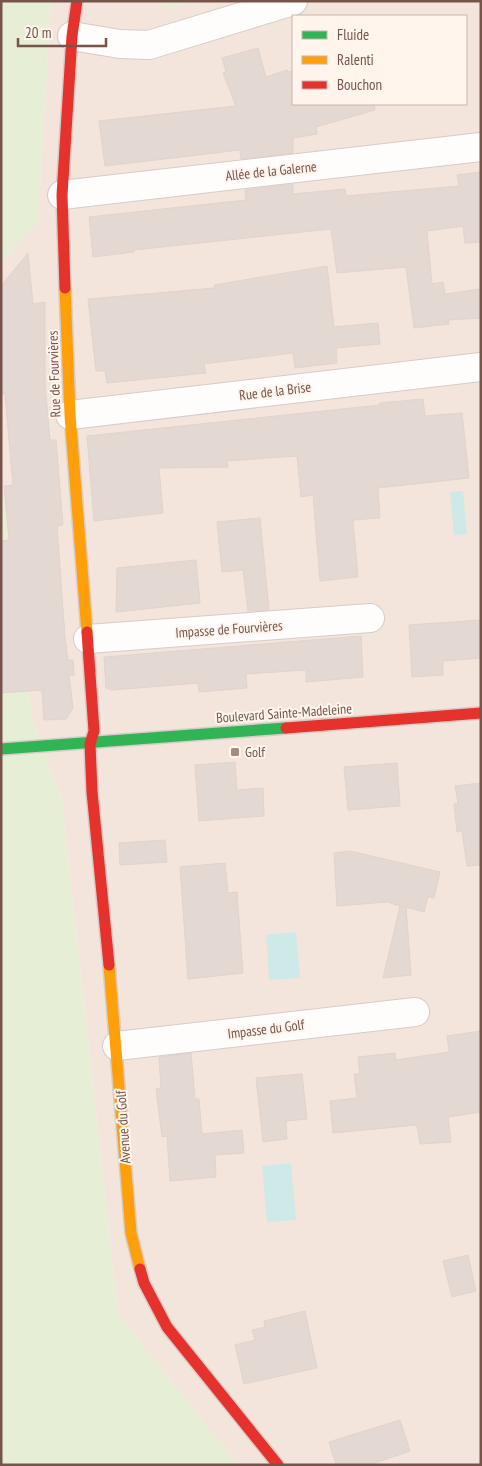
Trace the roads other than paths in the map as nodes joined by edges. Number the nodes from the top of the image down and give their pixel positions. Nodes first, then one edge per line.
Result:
1 (77, 1) edge
2 (293, 1) edge
3 (72, 36) junction
4 (481, 148) edge
5 (62, 195) junction
6 (481, 367) edge
7 (70, 415) junction
8 (370, 618) dead end
9 (88, 639) junction
10 (481, 714) edge
11 (90, 744) junction
12 (1, 749) edge
13 (415, 1012) dead end
14 (117, 1046) junction
15 (278, 1465) edge

1 - 3 street, Rue de Fourvières
2 - 3 street
3 - 5 street, Rue de Fourvières
4 - 5 street, Allée de la Galerne
5 - 7 street, Rue de Fourvières
6 - 7 street, Rue de la Brise
7 - 9 street, Rue de Fourvières
8 - 9 street, Impasse de Fourvières
9 - 11 street, Rue de Fourvières
10 - 11 street, Boulevard Sainte-Madeleine
11 - 12 street, Boulevard Sainte-Madeleine
11 - 14 street, Avenue du Golf
13 - 14 street, Impasse du Golf
14 - 15 street, Avenue du Golf

